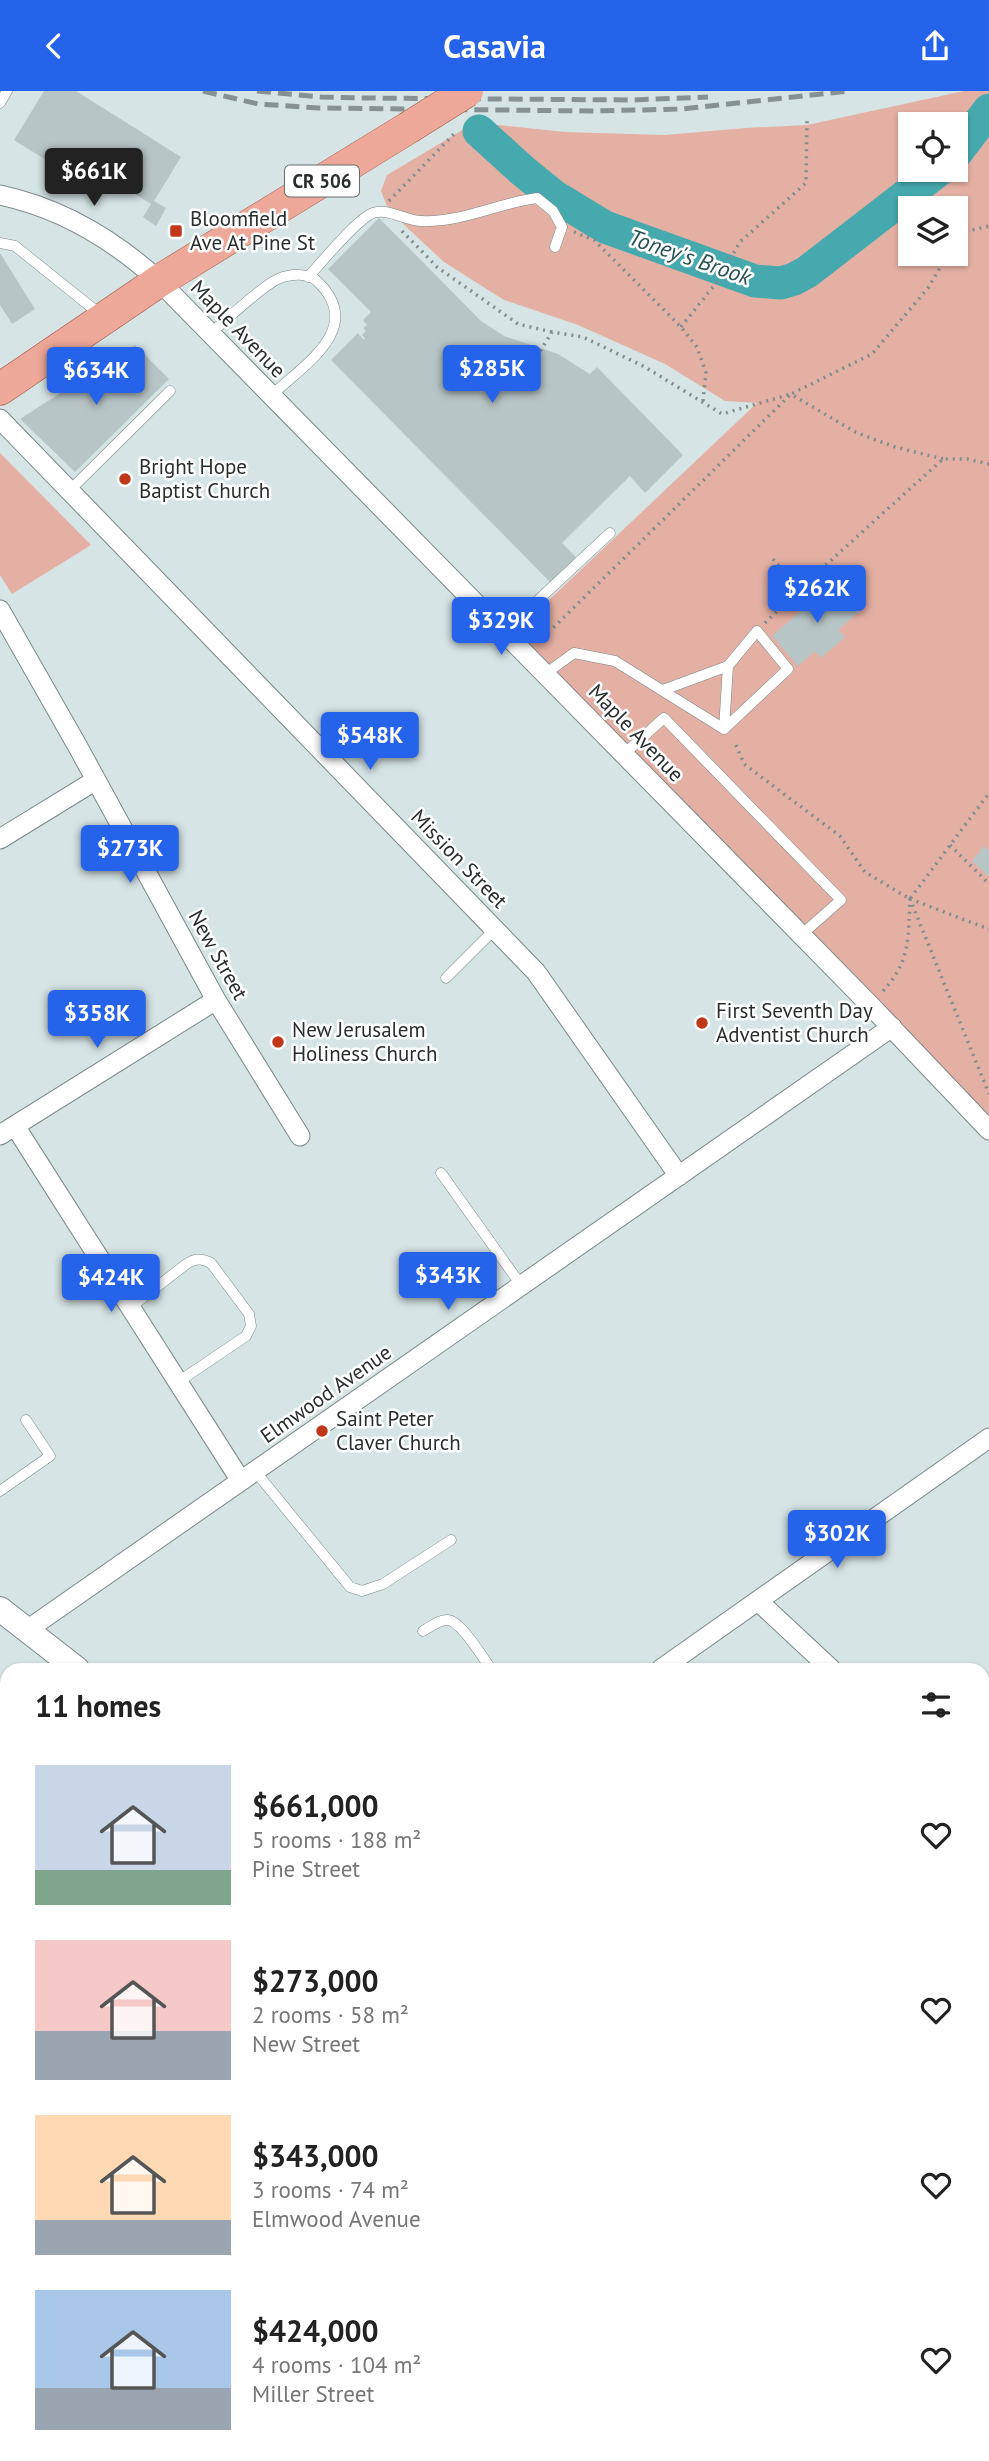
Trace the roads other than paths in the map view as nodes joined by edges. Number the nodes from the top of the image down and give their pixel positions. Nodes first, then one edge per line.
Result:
1 (7, 91) edge
2 (467, 91) edge
3 (0, 103) edge
4 (0, 195) edge
5 (0, 243) edge
6 (555, 247) dead end
7 (308, 277) junction
8 (159, 281) junction
9 (104, 318) junction
10 (211, 333) junction
11 (0, 389) edge
12 (170, 391) dead end
13 (272, 395) junction
14 (0, 419) edge
15 (70, 490) junction
16 (610, 533) dead end
17 (0, 610) edge
18 (505, 632) junction
19 (728, 666) junction
20 (545, 674) junction
21 (663, 690) junction
22 (724, 729) junction
23 (624, 754) junction
24 (96, 780) junction
25 (0, 839) edge
26 (495, 929) junction
27 (802, 935) junction
28 (446, 978) dead end
29 (216, 1000) junction
30 (892, 1027) junction
31 (8, 1130) edge
32 (989, 1130) edge
33 (300, 1136) dead end
34 (441, 1173) dead end
35 (679, 1176) junction
36 (522, 1285) junction
37 (131, 1307) junction
38 (178, 1382) junction
39 (26, 1420) dead end
40 (989, 1438) edge
41 (248, 1476) junction
42 (0, 1491) edge
43 (451, 1540) dead end
44 (758, 1601) junction
45 (0, 1609) edge
46 (27, 1630) junction
47 (423, 1631) dead end
48 (69, 1663) edge
49 (487, 1663) edge
50 (670, 1663) edge
51 (825, 1663) edge

1 - 3 lane
2 - 8 main road, CR 506, bridge
4 - 8 street, Maple Avenue
5 - 9 lane
6 - 7 lane
7 - 10 lane
7 - 13 lane
8 - 9 main road, CR 506
8 - 10 street, Maple Avenue
9 - 11 main road, CR 506
10 - 13 street, Maple Avenue
12 - 15 lane
13 - 18 street, Maple Avenue
14 - 15 street, Mission Street
15 - 26 street, Mission Street
16 - 18 lane
17 - 24 street, New Street
18 - 20 street, Maple Avenue
19 - 21 lane
19 - 22 lane
19 - 22 lane
20 - 21 lane
20 - 23 street, Maple Avenue
21 - 22 lane
23 - 27 street, Maple Avenue
23 - 27 lane
24 - 25 street
24 - 29 street, New Street
26 - 28 lane
26 - 35 street, Mission Street
27 - 30 street, Maple Avenue
29 - 31 street
29 - 33 street, New Street
30 - 32 street, Maple Avenue
30 - 35 street, Elmwood Avenue
31 - 37 street
34 - 36 lane
35 - 36 street, Elmwood Avenue
36 - 41 street, Elmwood Avenue
37 - 38 street
37 - 38 lane
38 - 41 street
39 - 42 lane
40 - 44 street
41 - 43 lane
41 - 46 street, Elmwood Avenue
44 - 50 street
44 - 51 street
45 - 46 street
46 - 48 street
47 - 49 lane

